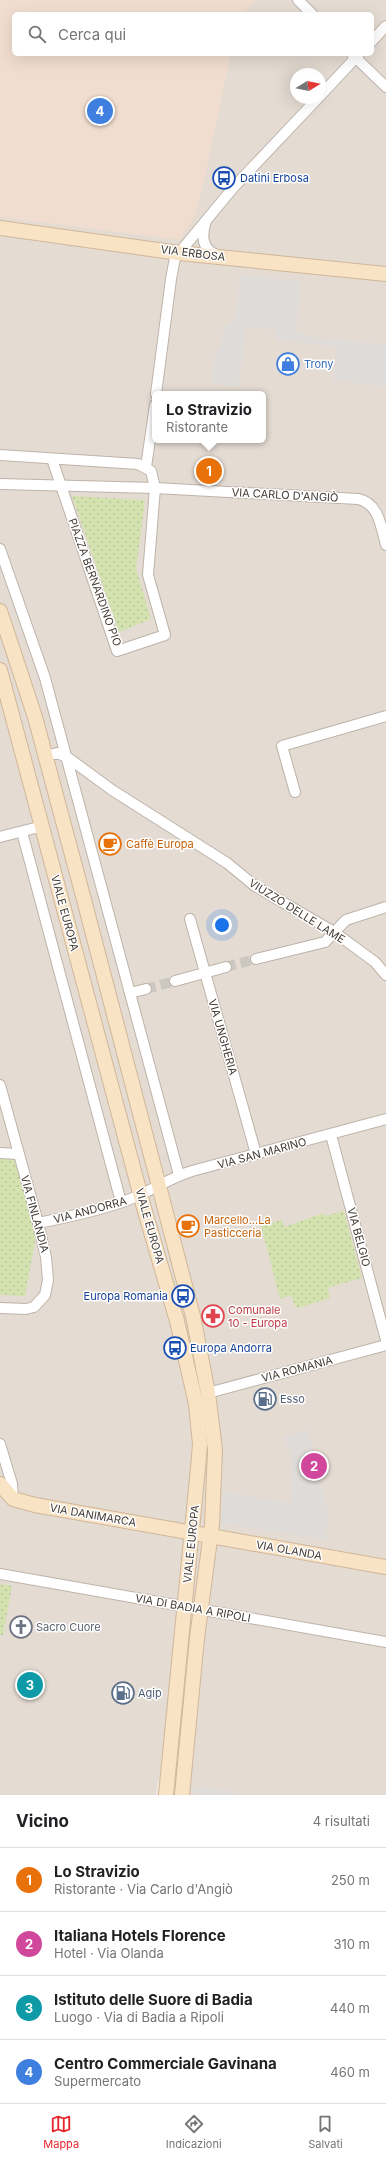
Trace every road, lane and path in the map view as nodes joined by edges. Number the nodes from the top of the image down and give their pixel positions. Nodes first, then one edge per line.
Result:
1 (298, 0) edge
2 (310, 12) edge
3 (386, 26) edge
4 (374, 39) edge
5 (355, 56) edge
6 (357, 56) edge
7 (386, 87) edge
8 (326, 89) edge
9 (312, 104) edge
10 (210, 214) junction
11 (0, 228) edge
12 (179, 253) junction
13 (230, 258) junction
14 (386, 274) edge
15 (156, 391) edge
16 (152, 426) edge
17 (0, 455) edge
18 (52, 459) junction
19 (146, 467) junction
20 (0, 484) edge
21 (61, 486) junction
22 (155, 488) junction
23 (386, 544) edge
24 (0, 549) edge
25 (0, 611) edge
26 (0, 670) edge
27 (6, 708) edge
28 (386, 716) edge
29 (45, 756) junction
30 (67, 757) junction
31 (295, 792) dead end
32 (43, 826) junction
33 (22, 832) junction
34 (0, 837) edge
35 (386, 907) edge
36 (190, 919) dead end
37 (334, 932) junction
38 (256, 959) tunnel mouth
39 (226, 967) tunnel mouth
40 (205, 973) junction
41 (386, 975) edge
42 (175, 981) tunnel mouth
43 (146, 989) tunnel mouth
44 (130, 993) junction
45 (0, 1085) edge
46 (386, 1119) edge
47 (331, 1134) junction
48 (0, 1153) edge
49 (18, 1154) junction
50 (256, 1154) junction
51 (179, 1175) junction
52 (159, 1184) junction
53 (141, 1194) junction
54 (121, 1202) junction
55 (38, 1223) junction
56 (0, 1308) edge
57 (386, 1340) edge
58 (386, 1345) edge
59 (208, 1393) junction
60 (0, 1444) edge
61 (0, 1484) edge
62 (13, 1499) junction
63 (192, 1533) junction
64 (210, 1536) junction
65 (386, 1567) edge
66 (0, 1574) edge
67 (185, 1607) junction
68 (201, 1610) junction
69 (386, 1642) edge
70 (166, 1795) edge
71 (182, 1795) edge

1 - 2 street
3 - 4 street
5 - 8 street
6 - 7 street
9 - 10 street
10 - 12 street
10 - 13 street
11 - 12 main road, VIA ERBOSA
12 - 13 main road, VIA ERBOSA
12 - 15 street
13 - 14 main road, VIA ERBOSA
16 - 19 street
17 - 18 street
18 - 19 street
18 - 21 street
19 - 22 street
20 - 21 street, VIA CARLO D'ANGIÒ
21 - 22 street, VIA CARLO D'ANGIÒ
21 - 22 street, PIAZZA BERNARDINO PIO
22 - 23 street, VIA CARLO D'ANGIÒ
24 - 30 street
25 - 29 main road, VIALE EUROPA
26 - 27 main road, VIALE EUROPA
27 - 32 main road, VIALE EUROPA
28 - 31 street
29 - 30 street
29 - 52 main road, VIALE EUROPA
30 - 37 street, VIUZZO DELLE LAME
30 - 44 street
32 - 33 street
32 - 53 main road, VIALE EUROPA
33 - 34 street
33 - 54 street, VIALE EUROPA
35 - 37 street
36 - 40 street, VIA UNGHERIA
37 - 38 street
37 - 41 street, VIUZZO DELLE LAME
39 - 40 street
40 - 42 street
40 - 50 street, VIA UNGHERIA
43 - 44 street
44 - 51 street
45 - 49 street, VIA FINLANDIA
46 - 47 street, VIA SAN MARINO
47 - 50 street, VIA SAN MARINO
47 - 57 street, VIA BELGIO
48 - 49 street
49 - 55 street, VIA FINLANDIA
50 - 51 street, VIA SAN MARINO
51 - 52 street, VIA SAN MARINO
52 - 53 street, VIA SAN MARINO
52 - 59 main road, VIALE EUROPA
53 - 54 street, VIA ANDORRA
53 - 63 main road, VIALE EUROPA
54 - 55 street, VIA ANDORRA
55 - 56 street, VIA FINLANDIA
58 - 59 street, VIA ROMANIA
59 - 64 main road, VIALE EUROPA
60 - 62 street
61 - 62 main road
62 - 63 main road, VIA DANIMARCA
63 - 64 main road, VIA OLANDA
63 - 67 main road, VIALE EUROPA
64 - 65 main road, VIA OLANDA
64 - 68 main road, VIALE EUROPA
66 - 67 street, VIA DI BADIA A RIPOLI
67 - 68 street, VIA DI BADIA A RIPOLI
67 - 70 main road, VIALE EUROPA
68 - 69 street, VIA DI BADIA A RIPOLI
68 - 71 main road, VIALE EUROPA

